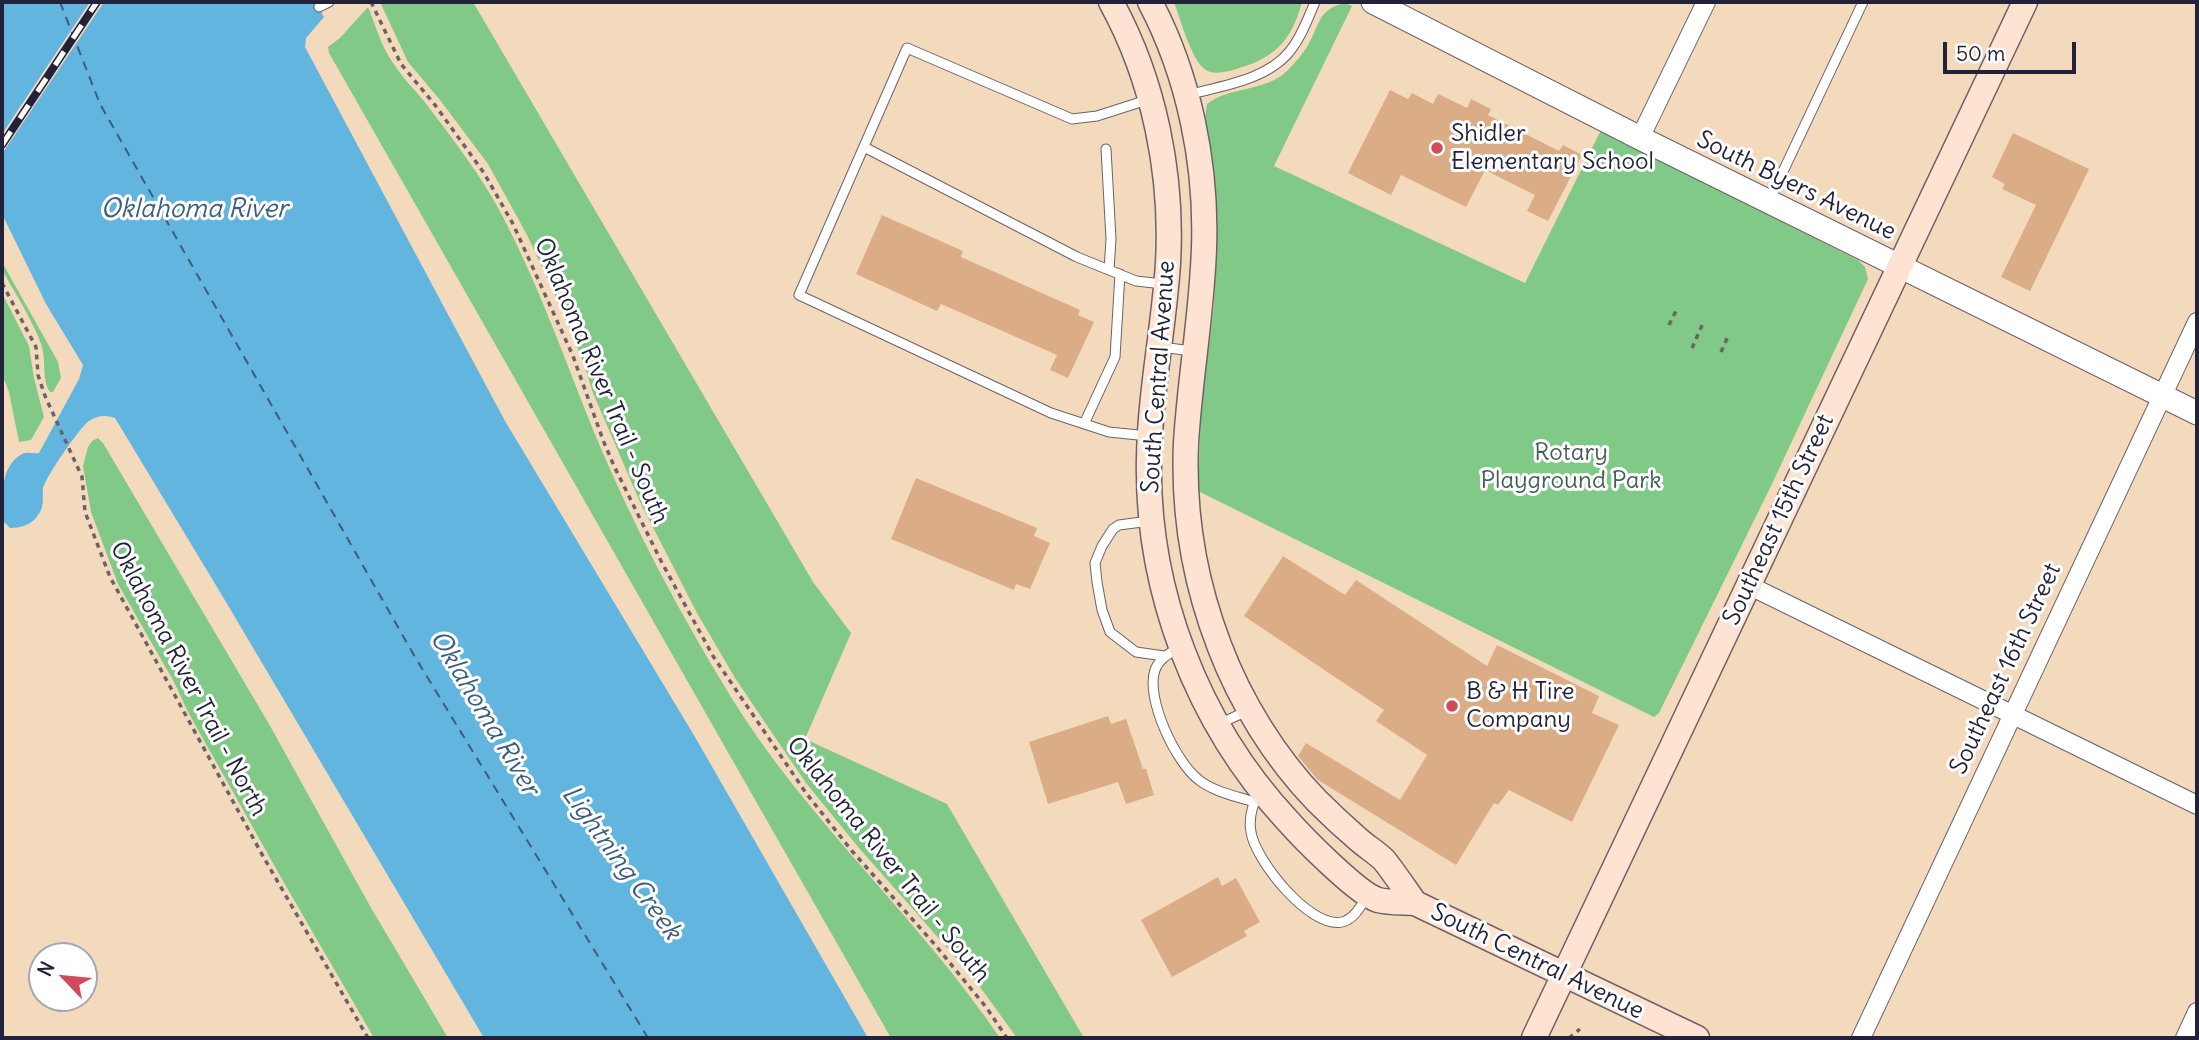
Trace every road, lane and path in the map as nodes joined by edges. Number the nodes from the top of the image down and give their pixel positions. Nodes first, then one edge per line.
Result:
1 (329, 2) edge
2 (371, 2) edge
3 (1111, 2) edge
4 (1150, 2) edge
5 (1315, 2) edge
6 (1706, 2) edge
7 (1863, 2) edge
8 (2025, 2) edge
9 (1382, 4) edge
10 (319, 7) dead end
11 (1186, 95) junction
12 (1150, 100) junction
13 (1640, 138) junction
14 (864, 147) junction
15 (1106, 149) dead end
16 (1769, 201) junction
17 (1898, 266) junction
18 (1109, 270) junction
19 (1120, 274) junction
20 (2, 283) edge
21 (1166, 284) junction
22 (1676, 311) dead end
23 (2197, 321) edge
24 (1703, 323) dead end
25 (1670, 324) dead end
26 (1729, 334) dead end
27 (1159, 347) junction
28 (1692, 348) dead end
29 (1195, 351) junction
30 (1721, 352) dead end
31 (2161, 396) junction
32 (2197, 413) edge
33 (1084, 424) junction
34 (1150, 436) junction
35 (1151, 520) junction
36 (1748, 585) junction
37 (1172, 651) junction
38 (1250, 709) junction
39 (2012, 715) junction
40 (1217, 725) junction
41 (1257, 796) junction
42 (2197, 806) edge
43 (1369, 894) junction
44 (1415, 903) junction
45 (1564, 975) junction
46 (2197, 1012) edge
47 (1580, 1028) dead end
48 (368, 1038) edge
49 (1007, 1038) edge
50 (1534, 1038) edge
51 (1569, 1038) edge
52 (1697, 1038) edge
53 (1861, 1038) edge
54 (2185, 1038) edge

1 - 10 lane
2 - 49 path, Oklahoma River Trail - South
3 - 12 main road, South Central Avenue
4 - 11 main road, South Central Avenue
5 - 11 lane
6 - 13 street
7 - 16 lane
8 - 17 main road, Southeast 15th Street
9 - 13 street, South Byers Avenue
11 - 29 main road, South Central Avenue
12 - 14 lane
12 - 21 main road, South Central Avenue
13 - 16 street, South Byers Avenue
14 - 18 lane
14 - 33 lane
15 - 18 lane
16 - 17 street, South Byers Avenue
17 - 31 street, South Byers Avenue
17 - 36 main road, Southeast 15th Street
18 - 19 lane
19 - 21 lane
19 - 33 lane
20 - 48 path, Oklahoma River Trail - North
21 - 27 main road, South Central Avenue
22 - 25 path
23 - 31 street, Southeast 16th Street
24 - 28 path
26 - 30 path
27 - 29 lane
27 - 34 main road, South Central Avenue
29 - 38 main road, South Central Avenue
31 - 32 street, South Byers Avenue
31 - 39 street, Southeast 16th Street
33 - 34 lane
34 - 35 main road, South Central Avenue
35 - 37 main road, South Central Avenue
35 - 37 lane
36 - 39 street
36 - 45 main road, Southeast 15th Street
37 - 40 main road, South Central Avenue
37 - 41 lane
38 - 40 lane
38 - 44 main road, South Central Avenue
39 - 42 street
39 - 53 street, Southeast 16th Street
40 - 41 main road, South Central Avenue
41 - 43 main road, South Central Avenue
41 - 43 lane
43 - 44 main road, South Central Avenue
44 - 45 main road, South Central Avenue
45 - 50 main road, Southeast 15th Street
45 - 52 main road, South Central Avenue
46 - 54 street
47 - 51 path

